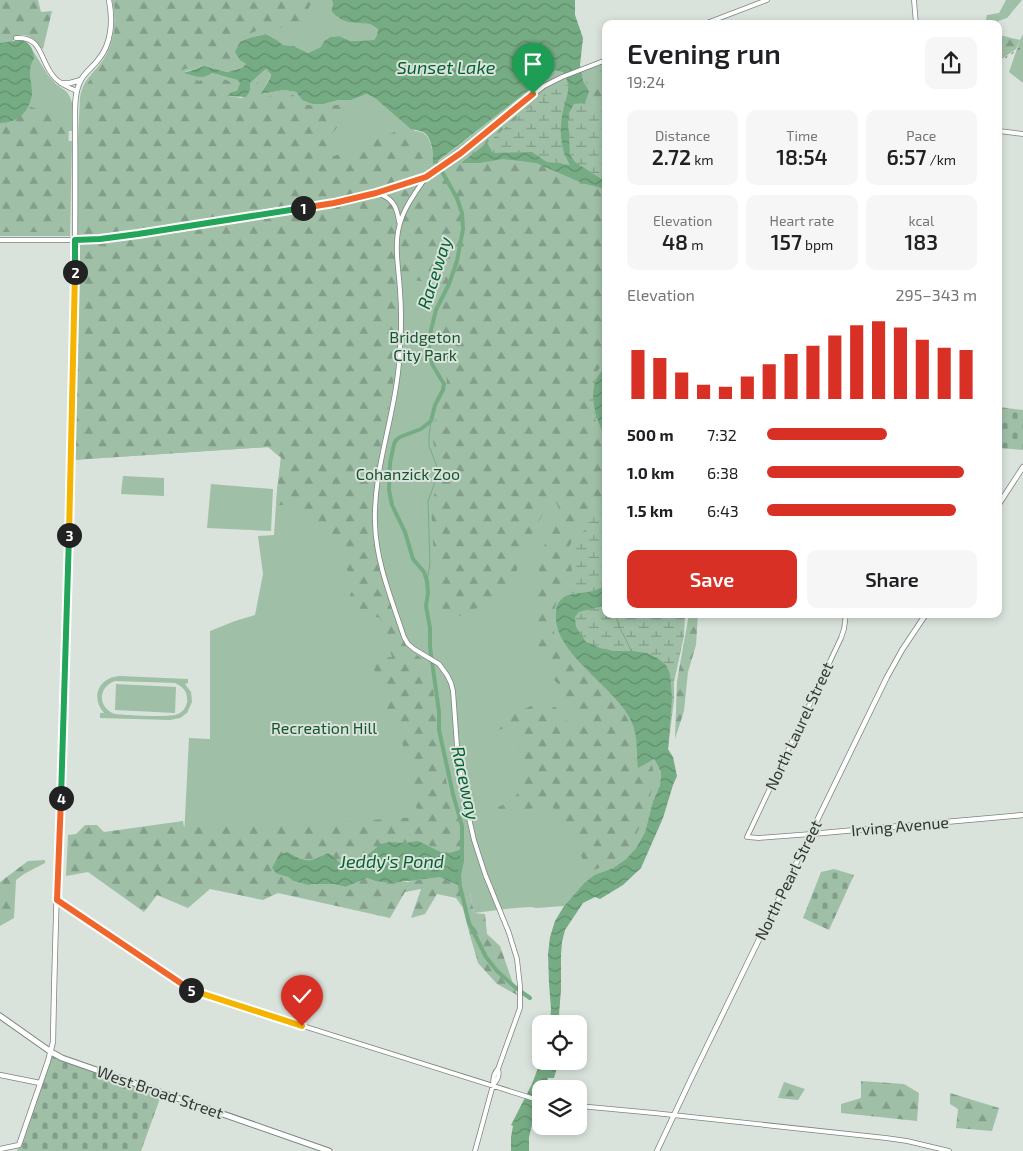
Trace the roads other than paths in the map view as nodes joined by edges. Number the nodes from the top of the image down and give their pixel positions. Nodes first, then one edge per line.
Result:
1 (109, 0) edge
2 (767, 0) edge
3 (914, 0) edge
4 (714, 20) edge
5 (916, 20) edge
6 (16, 38) dead end
7 (602, 62) edge
8 (81, 80) junction
9 (61, 83) junction
10 (77, 91) junction
11 (1002, 131) edge
12 (1023, 134) edge
13 (426, 177) junction
14 (376, 193) junction
15 (400, 224) junction
16 (0, 240) edge
17 (75, 240) junction
18 (1023, 467) edge
19 (1002, 499) edge
20 (845, 618) edge
21 (923, 618) edge
22 (1023, 815) edge
23 (811, 834) junction
24 (747, 837) joint
25 (57, 900) junction
26 (0, 1016) edge
27 (51, 1052) junction
28 (0, 1075) edge
29 (40, 1083) junction
30 (493, 1085) junction
31 (532, 1097) edge
32 (587, 1107) edge
33 (674, 1115) junction
34 (0, 1149) edge
35 (329, 1151) edge
36 (476, 1151) edge
37 (657, 1151) edge
38 (949, 1151) edge

1 - 8 main road
2 - 4 street
3 - 5 street
6 - 9 street
7 - 13 street
8 - 9 main road
8 - 10 main road
9 - 10 street
10 - 17 main road
11 - 12 street
13 - 14 street
13 - 15 street
14 - 15 street
14 - 17 street
15 - 30 street
16 - 17 street
17 - 25 main road
18 - 19 main road
20 - 24 street, North Laurel Street
21 - 23 main road, North Pearl Street
22 - 23 main road, Irving Avenue
23 - 24 street, Irving Avenue
23 - 33 main road, North Pearl Street
25 - 27 main road
25 - 30 street
26 - 27 highway, West Broad Street
27 - 29 main road
27 - 35 highway, West Broad Street
28 - 29 main road
29 - 34 main road
30 - 31 street
30 - 36 street
32 - 33 street
33 - 37 main road, North Pearl Street
33 - 38 street

